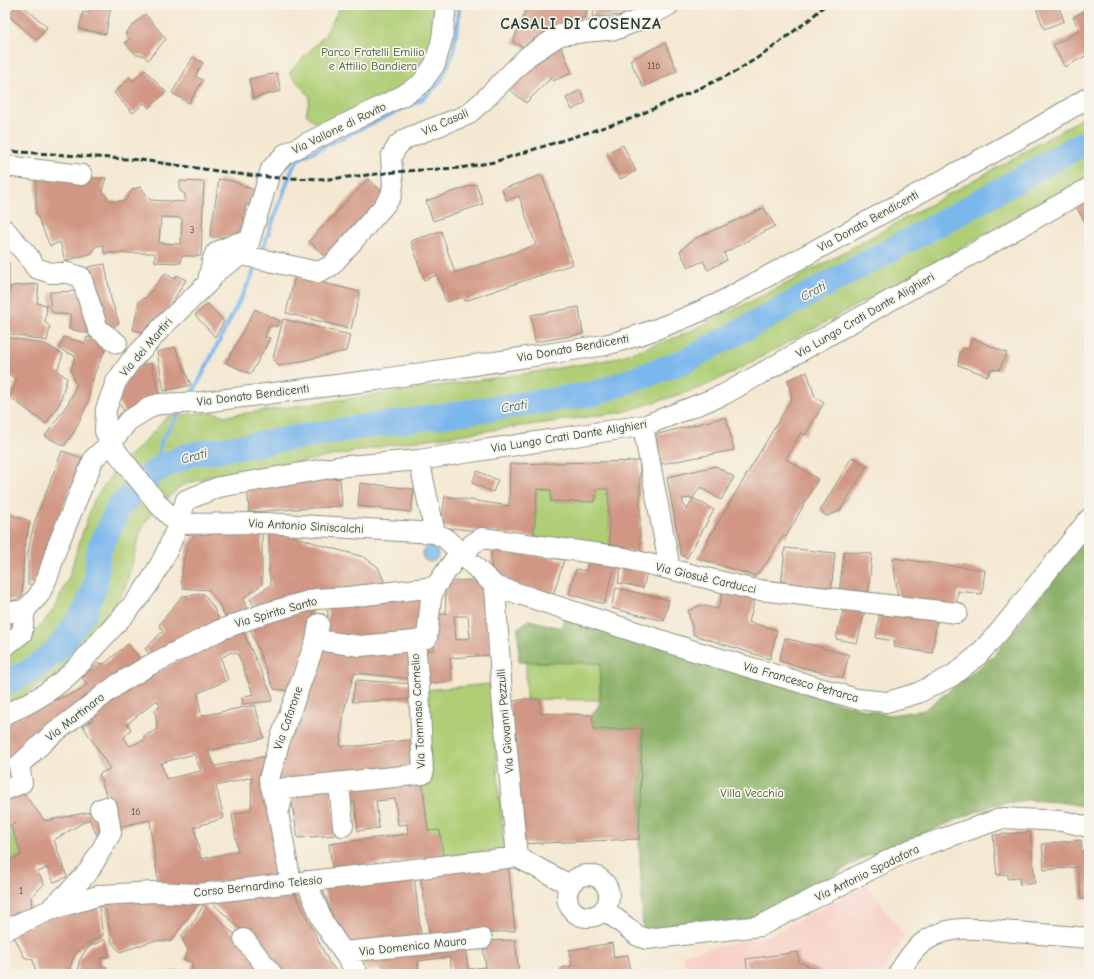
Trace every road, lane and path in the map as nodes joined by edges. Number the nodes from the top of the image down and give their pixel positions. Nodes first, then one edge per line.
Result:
1 (446, 5) edge
2 (670, 5) edge
3 (1089, 97) edge
4 (5, 166) edge
5 (82, 175) dead end
6 (1089, 188) edge
7 (5, 230) edge
8 (318, 272) joint
9 (207, 284) junction
10 (116, 343) dead end
11 (643, 426) junction
12 (115, 449) junction
13 (419, 460) junction
14 (1089, 519) edge
15 (178, 524) junction
16 (435, 533) junction
17 (462, 554) junction
18 (670, 569) junction
19 (495, 586) junction
20 (435, 587) junction
21 (25, 610) junction
22 (957, 613) dead end
23 (5, 614) edge
24 (415, 642) junction
25 (5, 646) edge
26 (150, 665) joint
27 (5, 714) edge
28 (339, 783) junction
29 (14, 786) edge
30 (100, 809) dead end
31 (278, 813) junction
32 (342, 826) dead end
33 (1089, 827) edge
34 (517, 857) junction
35 (299, 882) junction
36 (570, 885) junction
37 (605, 910) junction
38 (47, 911) junction
39 (5, 930) edge
40 (1089, 938) edge
41 (244, 939) dead end
42 (482, 939) dead end
43 (343, 952) junction
44 (272, 974) edge
45 (358, 974) edge
46 (898, 974) edge

1 - 9 street, Via Vallone di Rovito
2 - 8 street, Via Casali
3 - 12 street, Via Donato Bendicenti
4 - 5 street
6 - 11 street, Via Lungo Crati Dante Alighieri
7 - 10 street
8 - 9 street, Via dei Martiri
9 - 12 street, Via dei Martiri
11 - 13 street, Via Lungo Crati Dante Alighieri
11 - 18 street
12 - 15 street
12 - 21 street
13 - 15 street, Via Lungo Crati Dante Alighieri
13 - 16 street
14 - 19 street, Via Francesco Petrarca
15 - 16 street, Via Antonio Siniscalchi
15 - 27 street
16 - 17 street
17 - 18 street, Via Giosuè Carducci
17 - 19 street
17 - 20 street, Via Tommaso Cornelio
18 - 22 street, Via Giosuè Carducci
19 - 34 street, Via Giovanni Pezzulli
20 - 24 street, Via Tommaso Cornelio
20 - 26 street, Via Spirito Santo
21 - 23 street
21 - 25 street
24 - 28 street, Via Tommaso Cornelio
24 - 31 street, Via Cafarone
26 - 29 street, Via Martinaro
28 - 31 street, Via Tommaso Cornelio
28 - 32 street
30 - 38 street
31 - 35 street, Via Tommaso Cornelio
33 - 37 street, Via Antonio Spadafora
34 - 35 street, Corso Bernardino Telesio
34 - 36 street
35 - 38 street, Corso Bernardino Telesio
35 - 43 street, Via Tommaso Cornelio
36 - 37 street
36 - 37 street
38 - 39 street, Corso Bernardino Telesio
40 - 46 street
41 - 44 street
42 - 43 street, Via Domenico Mauro
43 - 45 street, Via Tommaso Cornelio

